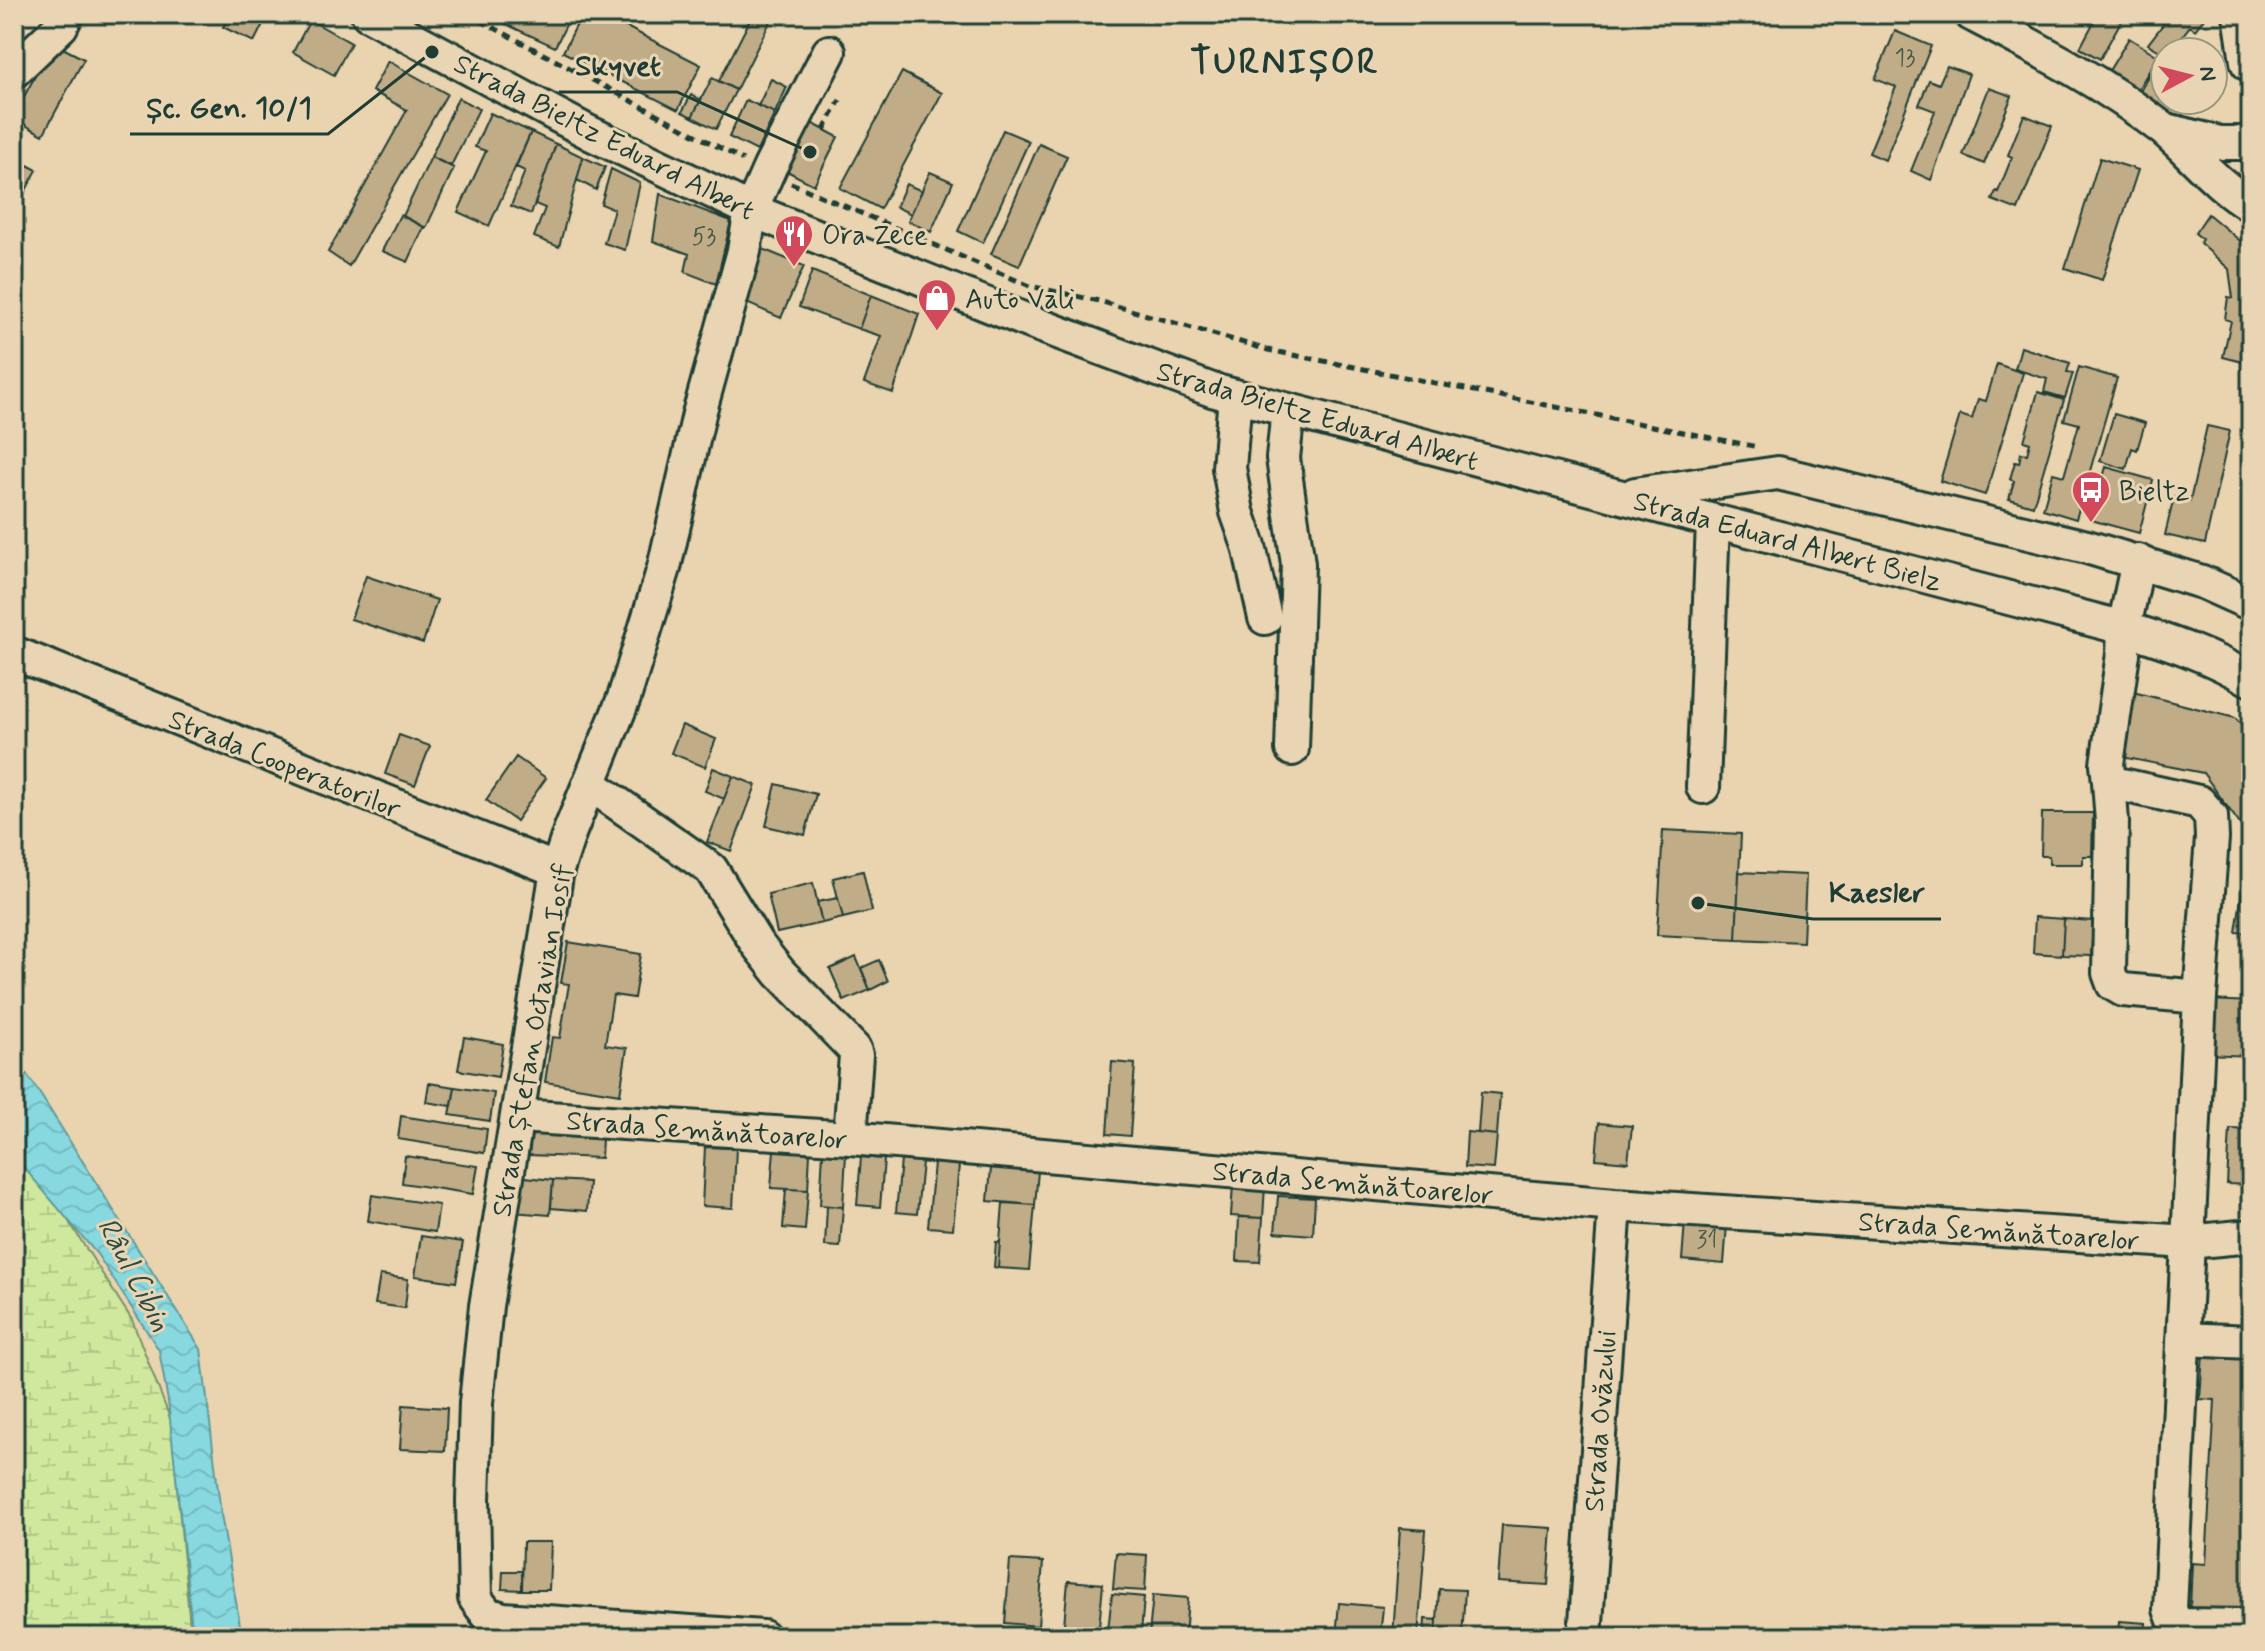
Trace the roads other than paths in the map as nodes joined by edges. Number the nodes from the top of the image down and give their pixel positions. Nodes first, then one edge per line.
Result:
1 (67, 14) edge
2 (368, 14) edge
3 (1971, 14) edge
4 (2244, 14) edge
5 (829, 52) dead end
6 (2251, 61) edge
7 (14, 71) edge
8 (2163, 129) junction
9 (2251, 143) edge
10 (2251, 205) edge
11 (751, 210) junction
12 (1235, 396) junction
13 (1288, 410) junction
14 (1621, 496) junction
15 (1713, 521) junction
16 (2138, 561) junction
17 (2251, 604) edge
18 (1265, 618) dead end
19 (2124, 628) junction
20 (14, 653) edge
21 (2251, 680) edge
22 (1292, 749) dead end
23 (2109, 782) junction
24 (590, 784) junction
25 (1703, 787) dead end
26 (557, 870) junction
27 (2200, 997) junction
28 (518, 1116) junction
29 (850, 1138) junction
30 (1615, 1205) junction
31 (2251, 1236) edge
32 (2188, 1242) junction
33 (2183, 1339) junction
34 (2251, 1342) edge
35 (2248, 1630) edge
36 (763, 1637) edge
37 (1585, 1637) edge

1 - 7 street
2 - 11 street, Strada Bieltz Eduard Albert
3 - 8 street
4 - 6 main road
5 - 11 street, Strada Ștefan Octavian Iosif
8 - 9 street
8 - 10 street
11 - 12 street, Strada Bieltz Eduard Albert
11 - 24 street, Strada Ștefan Octavian Iosif
12 - 13 street, Strada Bieltz Eduard Albert
12 - 18 street
13 - 14 street, Strada Bieltz Eduard Albert
13 - 22 street
14 - 15 street, Strada Eduard Albert Bielz
14 - 16 street, Strada Eduard Albert Bielz
15 - 19 street, Strada Eduard Albert Bielz
15 - 25 street
16 - 17 street, Strada Eduard Albert Bielz
16 - 19 street
19 - 21 street, Strada Eduard Albert Bielz
19 - 23 street
20 - 26 street, Strada Cooperatorilor
23 - 27 street
23 - 27 street
24 - 26 street, Strada Ștefan Octavian Iosif
24 - 29 street
26 - 28 street, Strada Ștefan Octavian Iosif
27 - 32 street
28 - 29 street, Strada Semănătoarelor
28 - 36 street, Strada Ștefan Octavian Iosif
29 - 30 street, Strada Semănătoarelor
30 - 32 street, Strada Semănătoarelor
30 - 37 street, Strada Ovăzului
31 - 32 street, Strada Semănătoarelor
32 - 33 street
33 - 34 street
33 - 35 street

